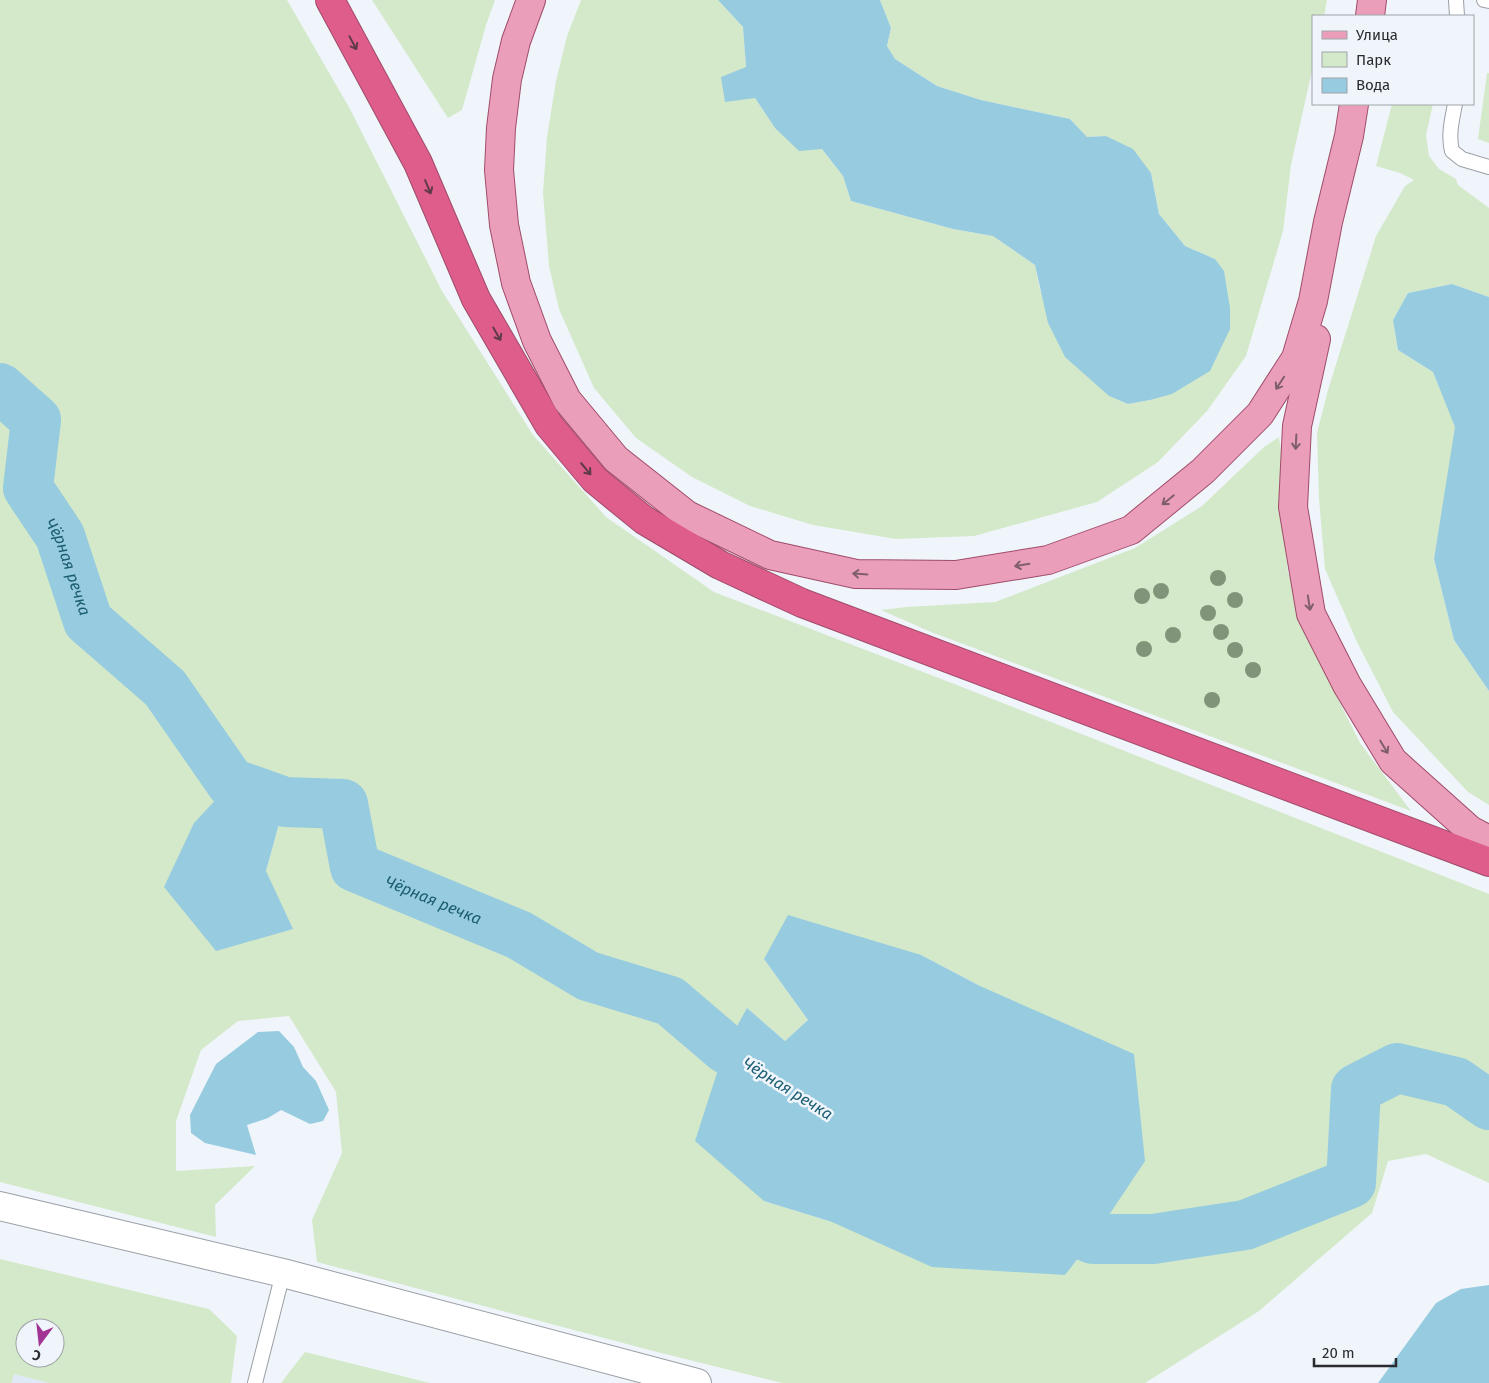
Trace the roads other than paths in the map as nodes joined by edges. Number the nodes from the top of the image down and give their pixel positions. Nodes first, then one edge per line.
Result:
1 (330, 0) edge
2 (531, 0) edge
3 (1372, 0) edge
4 (1456, 0) edge
5 (1484, 0) edge
6 (1489, 1) edge
7 (1370, 15) edge
8 (1458, 15) edge
9 (1354, 105) edge
10 (1455, 105) edge
11 (1349, 136) junction
12 (1489, 166) edge
13 (1489, 840) edge
14 (1489, 862) edge
15 (0, 1206) edge
16 (283, 1273) junction
17 (255, 1383) edge
18 (697, 1383) edge

1 -> 14 highway
11 -> 2 main road
3 - 7 main road
4 - 8 lane
5 - 6 lane
9 - 11 main road
10 - 12 lane
11 -> 13 main road
15 - 16 street
16 - 17 lane
16 - 18 street

